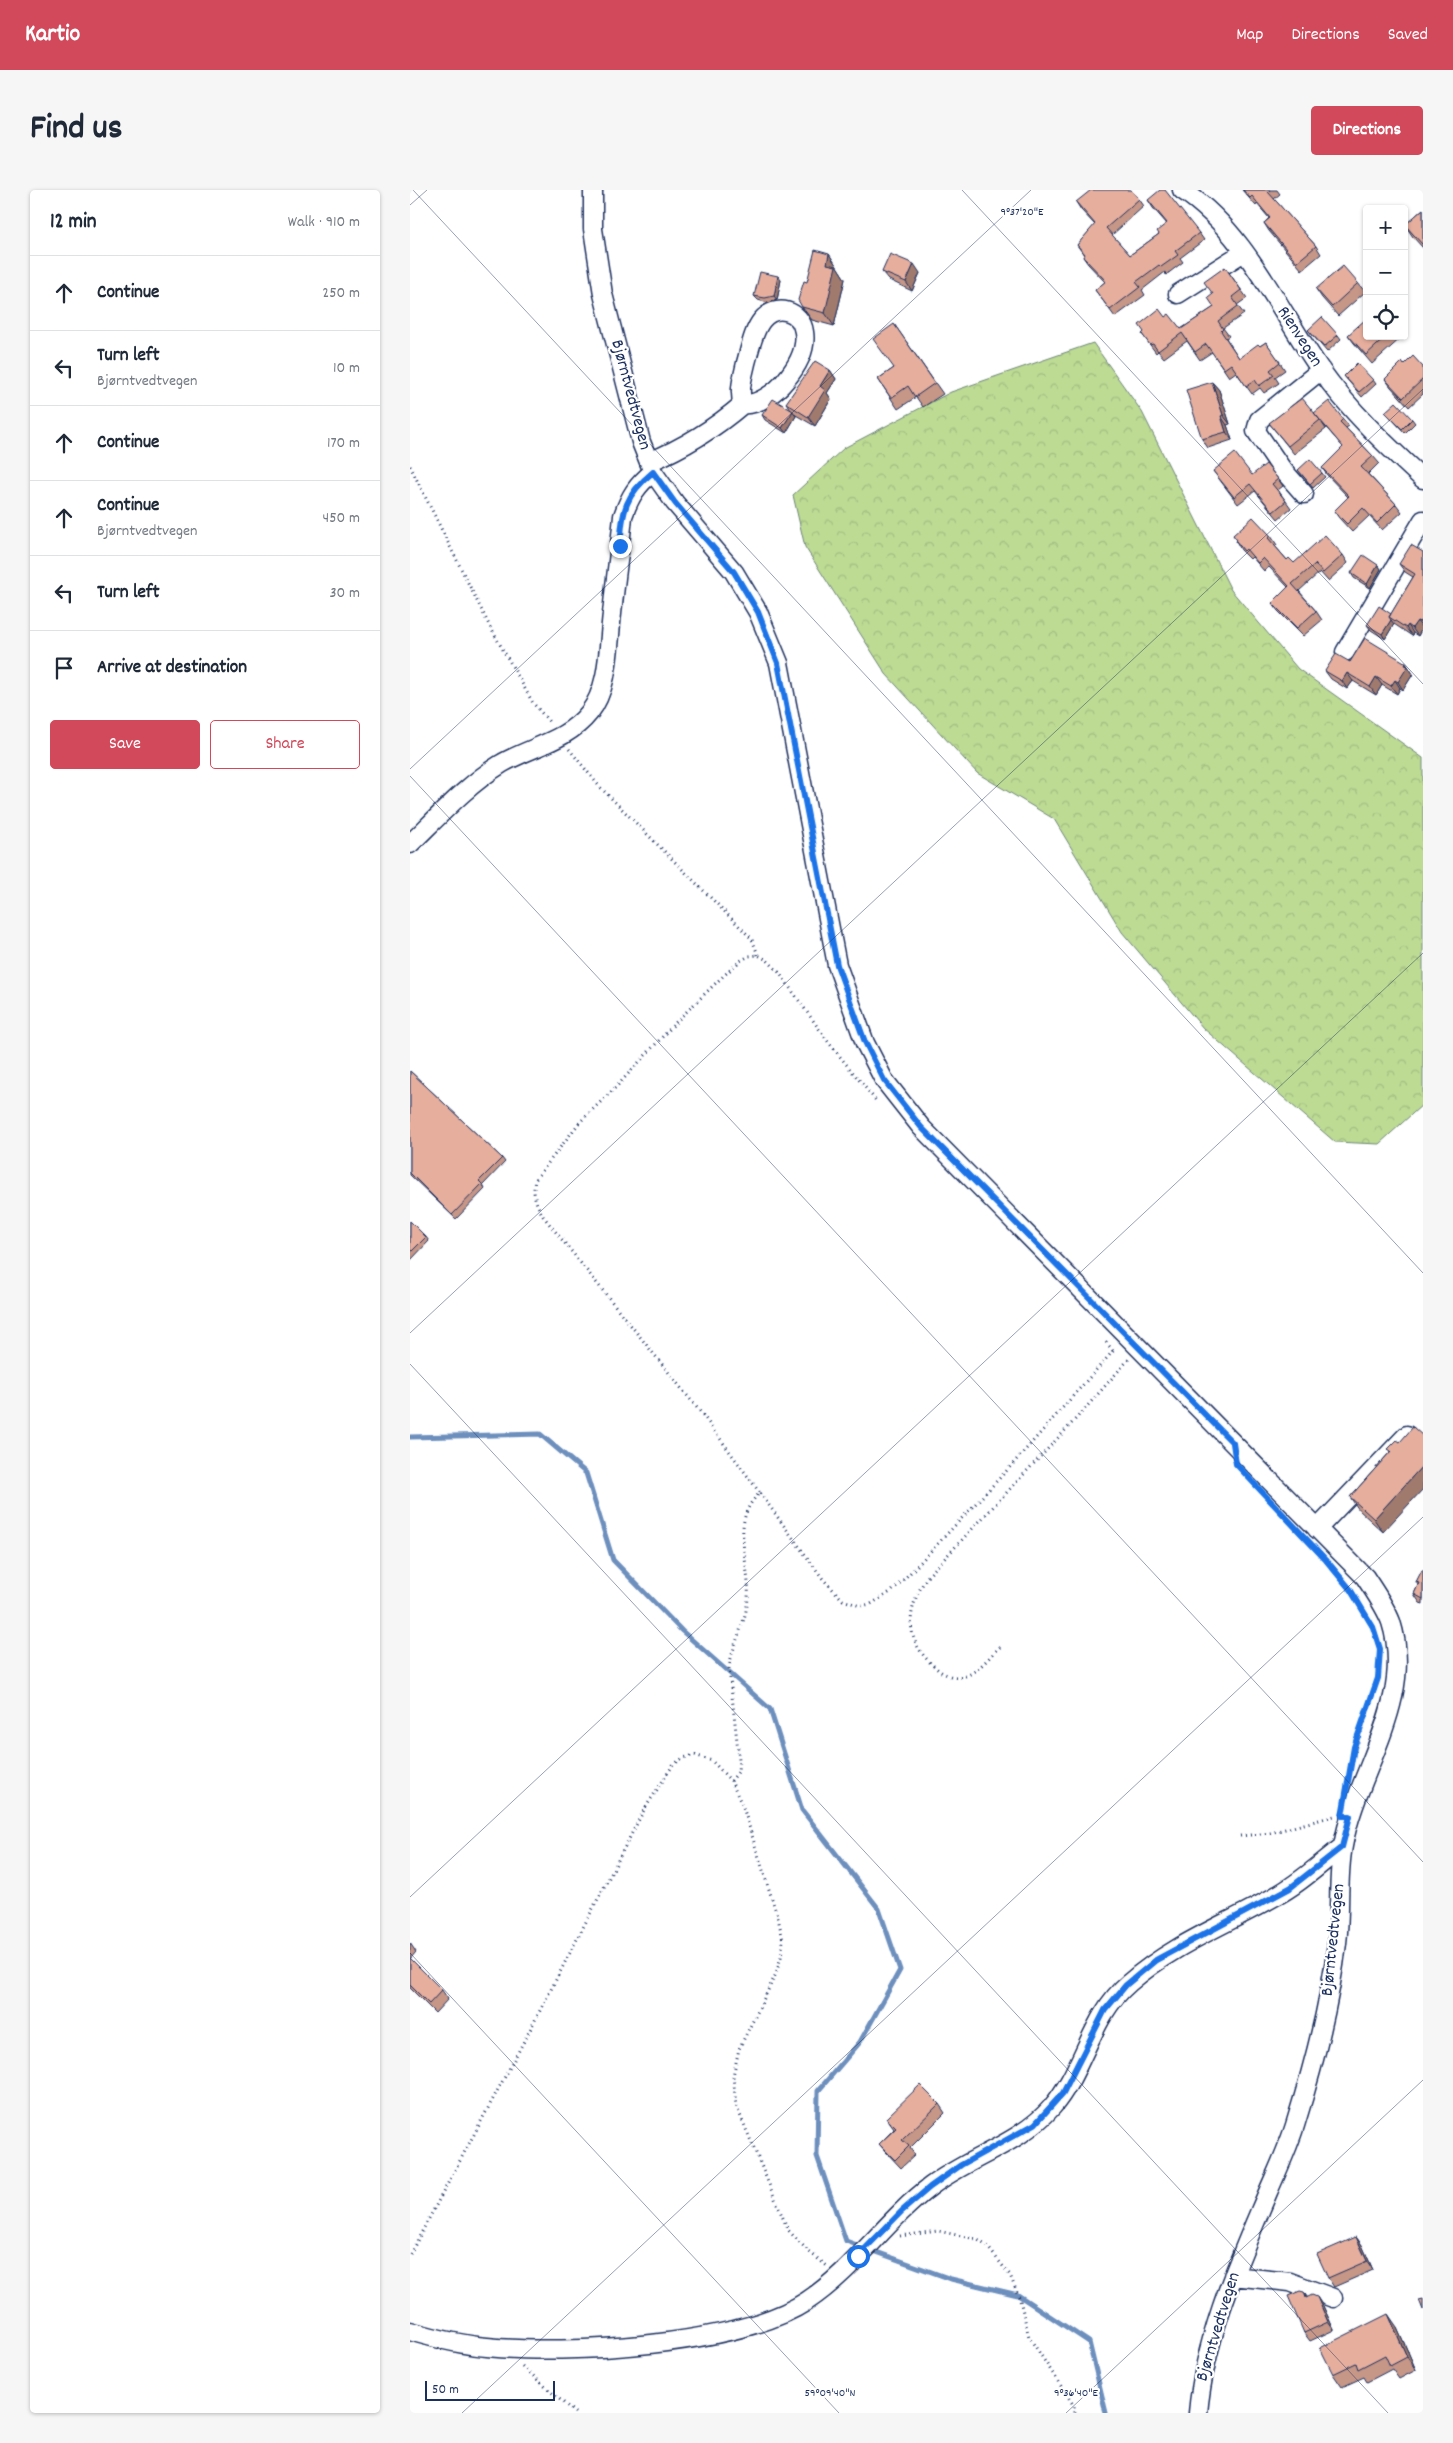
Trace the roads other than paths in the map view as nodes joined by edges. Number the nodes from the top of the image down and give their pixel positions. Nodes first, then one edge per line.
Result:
1 (593, 190) edge
2 (1182, 190) edge
3 (1244, 252) junction
4 (1178, 294) dead end
5 (1321, 370) junction
6 (743, 404) junction
7 (651, 467) junction
8 (1423, 479) edge
9 (1304, 494) dead end
10 (1423, 520) edge
11 (1345, 652) dead end
12 (410, 844) edge
13 (1410, 1431) edge
14 (1318, 1529) junction
15 (1342, 1847) junction
16 (1233, 2276) junction
17 (1333, 2298) dead end
18 (410, 2331) edge
19 (1198, 2413) edge

1 - 7 street, Bjørntvedtvegen
2 - 3 street, Rienvegen
3 - 4 street
3 - 5 street, Rienvegen
5 - 8 street, Rienvegen
5 - 9 street
6 - 6 street
6 - 7 street
7 - 12 street
7 - 14 street, Bjørntvedtvegen
10 - 11 street
13 - 14 street
14 - 15 street, Bjørntvedtvegen
15 - 16 street, Bjørntvedtvegen
15 - 18 street
16 - 17 street
16 - 19 street, Bjørntvedtvegen

